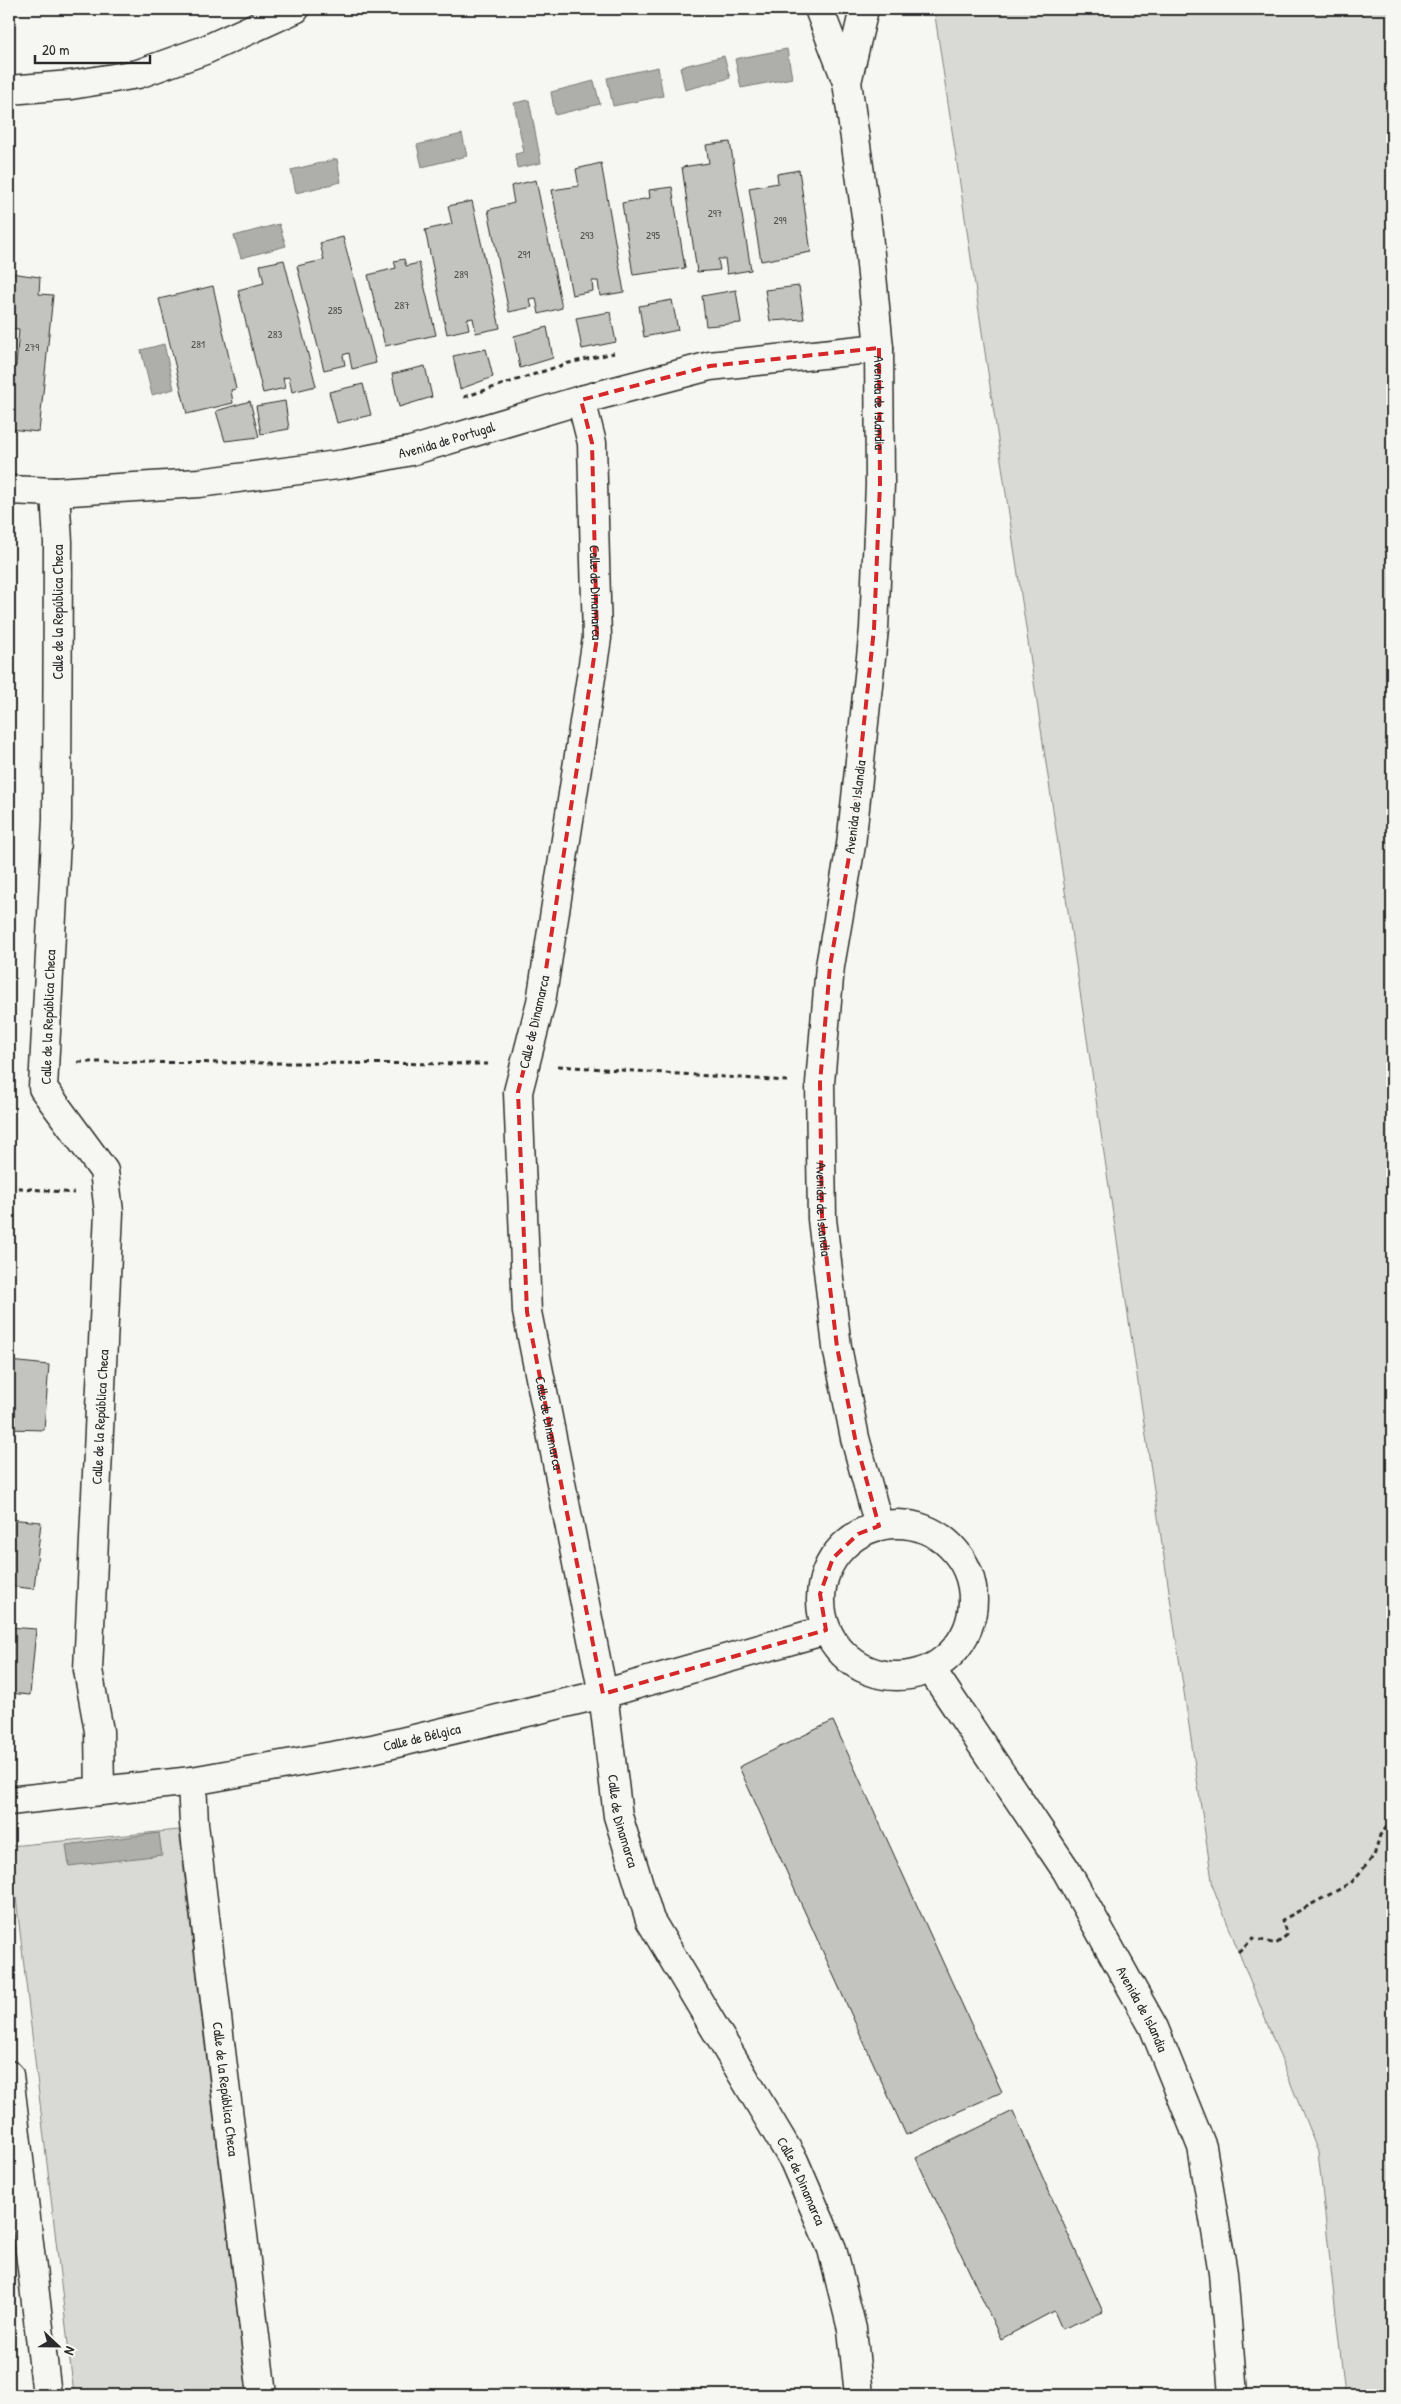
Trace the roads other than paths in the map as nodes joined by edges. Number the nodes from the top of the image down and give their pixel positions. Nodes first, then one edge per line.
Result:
1 (295, 9) edge
2 (819, 9) edge
3 (864, 9) edge
4 (847, 82) junction
5 (9, 90) edge
6 (878, 348) junction
7 (581, 400) junction
8 (9, 490) edge
9 (55, 492) junction
10 (879, 1526) junction
11 (826, 1630) junction
12 (931, 1669) junction
13 (603, 1694) junction
14 (192, 1782) junction
15 (100, 1791) junction
16 (9, 1800) edge
17 (9, 2075) edge
18 (47, 2395) edge
19 (262, 2395) edge
20 (859, 2395) edge
21 (1233, 2395) edge

1 - 5 street
2 - 4 street, Avenida de Islandia
3 - 4 street, Avenida de Islandia
4 - 6 street, Avenida de Islandia
6 - 7 street, Avenida de Portugal
6 - 10 street, Avenida de Islandia
7 - 9 street, Avenida de Portugal
7 - 13 street, Calle de Dinamarca
8 - 9 street, Avenida de Portugal
9 - 15 street, Calle de la República Checa
10 - 11 street
10 - 12 street
11 - 12 street
11 - 13 street, Calle de Bélgica
12 - 21 street, Avenida de Islandia
13 - 14 street, Calle de Bélgica
13 - 20 street, Calle de Dinamarca
14 - 15 street, Calle de Bélgica
14 - 19 street, Calle de la República Checa
15 - 16 street, Calle de Bélgica
17 - 18 street

